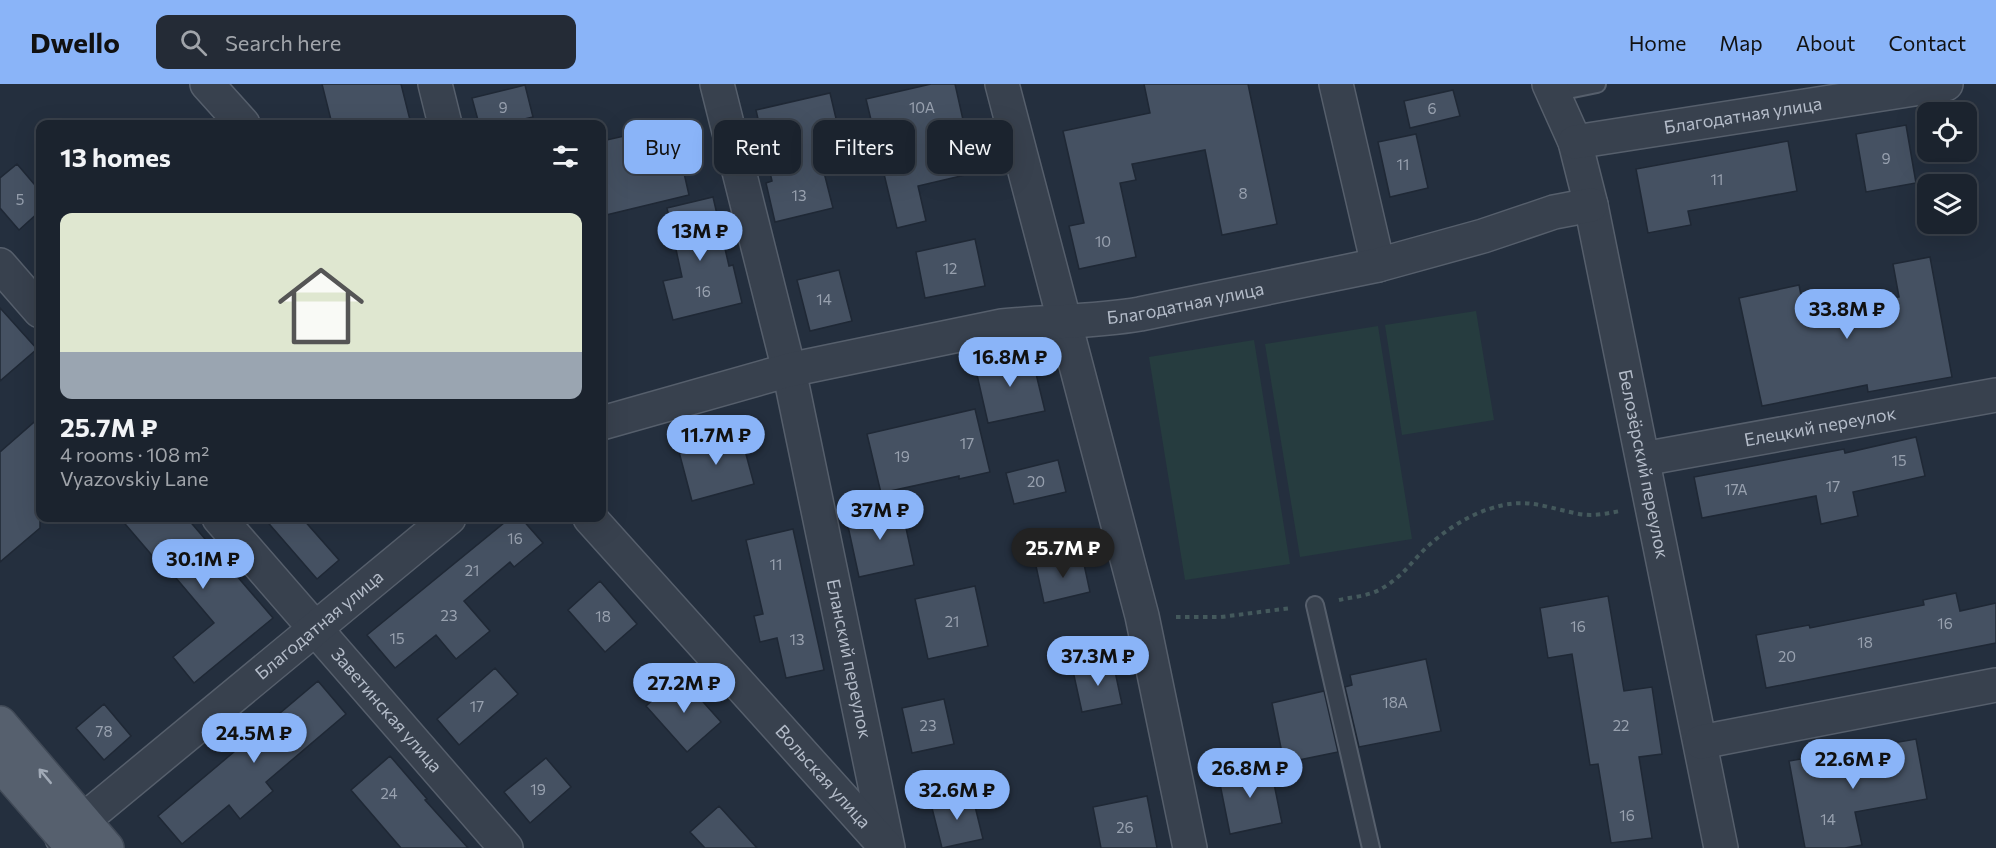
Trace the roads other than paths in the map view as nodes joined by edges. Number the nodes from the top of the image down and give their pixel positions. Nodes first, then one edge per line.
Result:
1 (207, 84) edge
2 (435, 84) edge
3 (717, 84) edge
4 (1002, 84) edge
5 (1336, 84) edge
6 (1597, 84) edge
7 (1946, 84) edge
8 (1551, 89) edge
9 (239, 120) edge
10 (444, 120) edge
11 (1575, 142) junction
12 (1591, 205) junction
13 (0, 264) edge
14 (1378, 265) junction
15 (36, 306) edge
16 (1065, 322) junction
17 (789, 370) junction
18 (1996, 394) edge
19 (606, 422) edge
20 (1643, 459) junction
21 (222, 522) edge
22 (444, 522) edge
23 (594, 522) edge
24 (1315, 605) road end
25 (314, 628) junction
26 (1996, 685) edge
27 (0, 723) edge
28 (1701, 742) junction
29 (0, 764) edge
30 (68, 838) edge
31 (106, 848) edge
32 (506, 848) edge
33 (888, 848) edge
34 (1190, 848) edge
35 (1371, 848) edge
36 (1721, 848) edge

1 - 9 street
2 - 10 street
3 - 17 street, Еланский переулок
4 - 16 street
5 - 14 street
6 - 8 lane
7 - 11 street, Благодатная улица
8 - 11 street, Белозёрский переулок
11 - 12 street, Белозёрский переулок
12 - 14 street, Благодатная улица
12 - 20 street, Белозёрский переулок
13 - 15 street
14 - 16 street, Благодатная улица
16 - 17 street, Благодатная улица
16 - 34 street
17 - 19 street, Благодатная улица
17 - 33 street, Еланский переулок
18 - 20 street, Елецкий переулок
20 - 28 street, Белозёрский переулок
21 - 25 street, Заветинская улица
22 - 25 street, Благодатная улица
23 - 33 street, Вольская улица
24 - 35 lane
25 - 30 street, Благодатная улица
25 - 32 street, Заветинская улица
26 - 28 street
30 -> 27 main road
28 - 36 street, Белозёрский переулок
29 - 30 main road
30 - 31 main road

